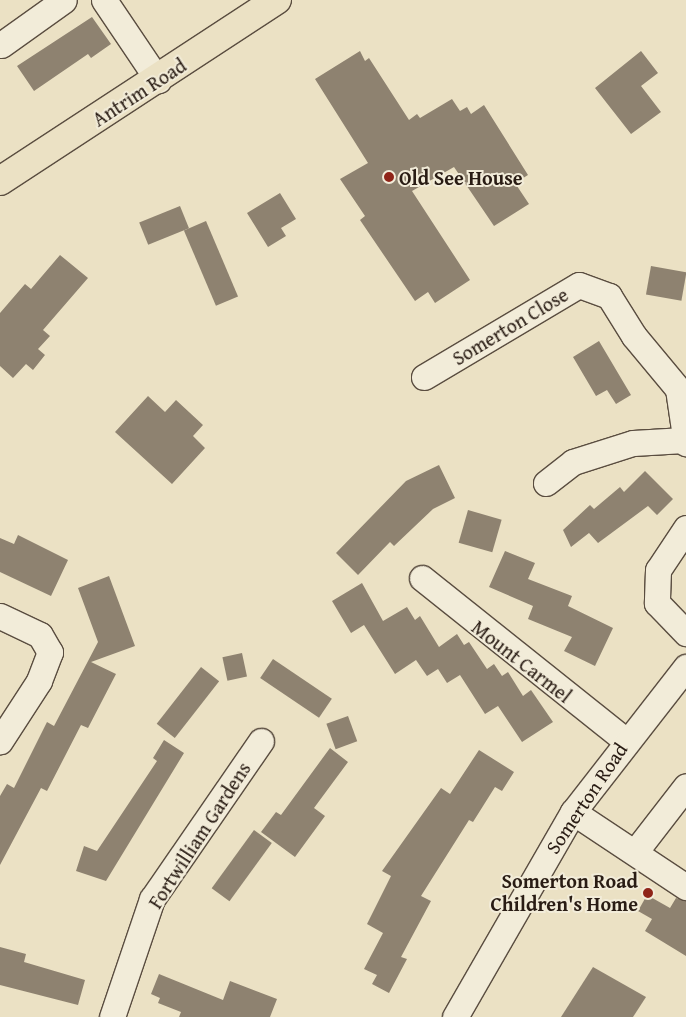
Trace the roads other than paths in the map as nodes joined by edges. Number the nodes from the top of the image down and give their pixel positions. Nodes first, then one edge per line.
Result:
1 (64, 0) edge
2 (104, 0) edge
3 (278, 0) edge
4 (1, 45) dead end
5 (158, 80) junction
6 (0, 182) edge
7 (424, 377) dead end
8 (685, 441) edge
9 (546, 483) dead end
10 (686, 528) edge
11 (422, 578) dead end
12 (0, 616) edge
13 (686, 633) edge
14 (686, 668) edge
15 (261, 740) dead end
16 (625, 740) junction
17 (0, 741) edge
18 (686, 786) edge
19 (572, 812) junction
20 (635, 852) junction
21 (686, 887) edge
22 (112, 1017) edge
23 (455, 1017) edge

1 - 4 street
2 - 5 street
3 - 5 main road, Antrim Road
5 - 6 main road, Antrim Road
7 - 8 street, Somerton Close
8 - 9 street, Somerton Close
10 - 13 street
11 - 16 street, Mount Carmel
12 - 17 street
14 - 16 street, Somerton Road
15 - 22 street, Fortwilliam Gardens
16 - 19 street, Somerton Road
18 - 20 street
19 - 20 street
19 - 23 street, Somerton Road
20 - 21 street

